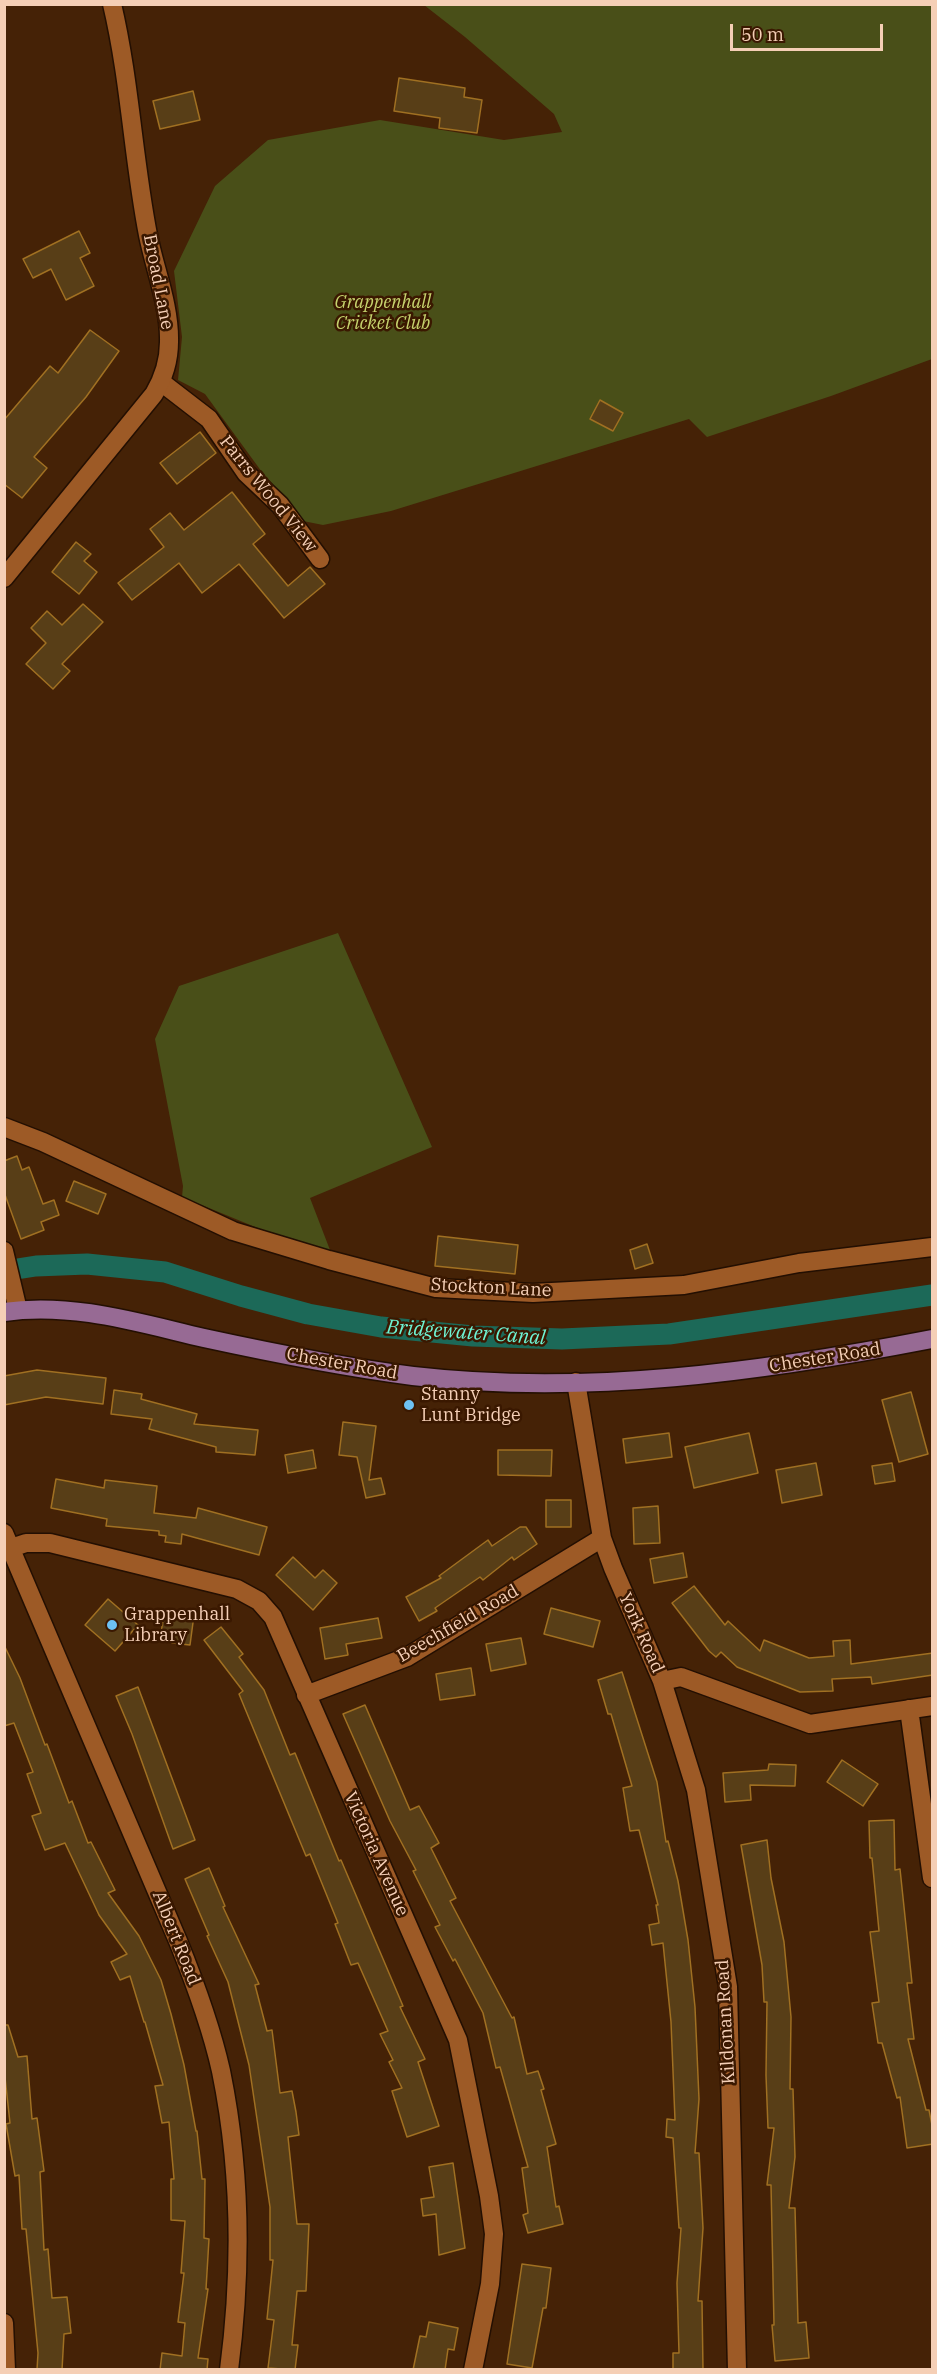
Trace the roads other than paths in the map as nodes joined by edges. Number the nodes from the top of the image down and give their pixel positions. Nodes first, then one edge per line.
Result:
1 (112, 4) edge
2 (161, 382) junction
3 (320, 560) dead end
4 (4, 578) edge
5 (4, 1127) edge
6 (933, 1247) edge
7 (4, 1251) edge
8 (11, 1311) edge
9 (933, 1339) edge
10 (576, 1382) junction
11 (602, 1538) junction
12 (8, 1540) edge
13 (662, 1681) junction
14 (306, 1695) junction
15 (933, 1706) edge
16 (909, 1709) junction
17 (933, 1878) edge
18 (4, 2323) edge
19 (6, 2370) edge
20 (229, 2370) edge
21 (473, 2370) edge
22 (737, 2370) edge

1 - 2 street, Broad Lane
2 - 3 street, Parrs Wood View
2 - 4 street, Broad Lane
5 - 6 street, Stockton Lane
7 - 8 street
8 - 10 main road, Chester Road
9 - 10 main road, Chester Road
10 - 11 street, York Road
11 - 13 street, York Road
11 - 14 street, Beechfield Road
12 - 14 street, Victoria Avenue
12 - 20 street, Albert Road
13 - 16 street, York Road
13 - 22 street, Kildonan Road
14 - 21 street, Victoria Avenue
15 - 16 street, York Road
16 - 17 street
18 - 19 street

